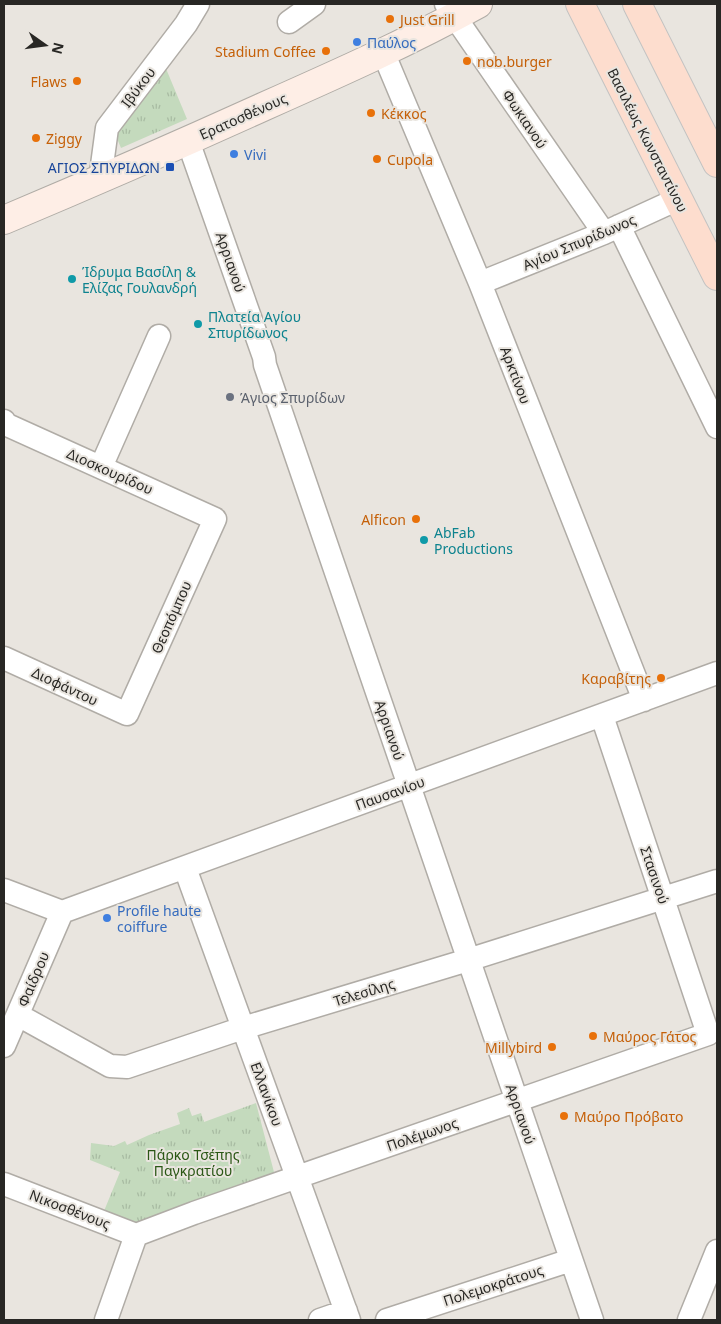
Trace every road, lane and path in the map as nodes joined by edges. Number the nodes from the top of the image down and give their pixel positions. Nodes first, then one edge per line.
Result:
1 (198, 4) edge
2 (314, 4) edge
3 (580, 4) edge
4 (637, 4) edge
5 (460, 8) edge
6 (288, 22) dead end
7 (383, 52) junction
8 (188, 141) junction
9 (717, 163) edge
10 (100, 180) junction
11 (678, 199) junction
12 (4, 220) edge
13 (612, 230) junction
14 (717, 276) edge
15 (480, 283) junction
16 (159, 336) dead end
17 (5, 422) edge
18 (717, 427) edge
19 (101, 468) junction
20 (215, 519) joint
21 (4, 658) edge
22 (717, 673) edge
23 (644, 700) junction
24 (127, 714) joint
25 (602, 716) junction
26 (409, 786) junction
27 (185, 868) junction
28 (717, 880) edge
29 (4, 890) edge
30 (663, 898) junction
31 (62, 912) junction
32 (468, 960) junction
33 (18, 1015) junction
34 (243, 1028) junction
35 (713, 1035) edge
36 (4, 1046) edge
37 (517, 1101) junction
38 (297, 1178) junction
39 (4, 1184) edge
40 (136, 1235) junction
41 (717, 1251) edge
42 (571, 1260) junction
43 (347, 1316) edge
44 (106, 1320) edge
45 (320, 1320) edge
46 (387, 1320) edge
47 (592, 1320) edge
48 (689, 1320) edge

1 - 10 street, Ιβύκου
2 - 6 street
3 - 11 main road, Βασιλέως Κωνσταντίνου
4 - 9 main road
5 - 7 main road, Ερατοσθένους
5 - 13 street, Φωκιανού
7 - 8 main road, Ερατοσθένους
7 - 15 street, Αρκτίνου
8 - 10 main road, Ερατοσθένους
8 - 26 street, Αρριανού
10 - 12 main road, Ερατοσθένους
11 - 13 street, Αγίου Σπυρίδωνος
11 - 14 main road, Βασιλέως Κωνσταντίνου
13 - 15 street, Αγίου Σπυρίδωνος
13 - 18 street, Φωκιανού
15 - 23 street, Αρκτίνου
16 - 19 street
17 - 19 street, Διοσκουρίδου
19 - 20 street, Διοσκουρίδου
20 - 24 street, Θεοπόμπου
21 - 24 street, Διοφάντου
22 - 23 street, Παυσανίου
23 - 25 street, Παυσανίου
25 - 26 street, Παυσανίου
25 - 30 street, Στασινού
26 - 27 street, Παυσανίου
26 - 32 street, Αρριανού
27 - 31 street, Παυσανίου
27 - 34 street, Ελλανίκου
28 - 30 street, Τελεσίλης
29 - 31 street
30 - 32 street, Τελεσίλης
30 - 35 street, Στασινού
31 - 33 street, Φαίδρου
32 - 34 street, Τελεσίλης
32 - 37 street, Αρριανού
33 - 34 street, Τελεσίλης
33 - 36 street, Φαίδρου
34 - 38 street, Ελλανίκου
35 - 37 street, Πολέμωνος
37 - 38 street, Πολέμωνος
37 - 42 street, Αρριανού
38 - 40 street, Πολέμωνος
38 - 43 street, Ελλανίκου
39 - 40 street, Νικοσθένους
40 - 44 street
41 - 48 street
42 - 46 street, Πολεμοκράτους
42 - 47 street, Αρριανού
43 - 45 street

